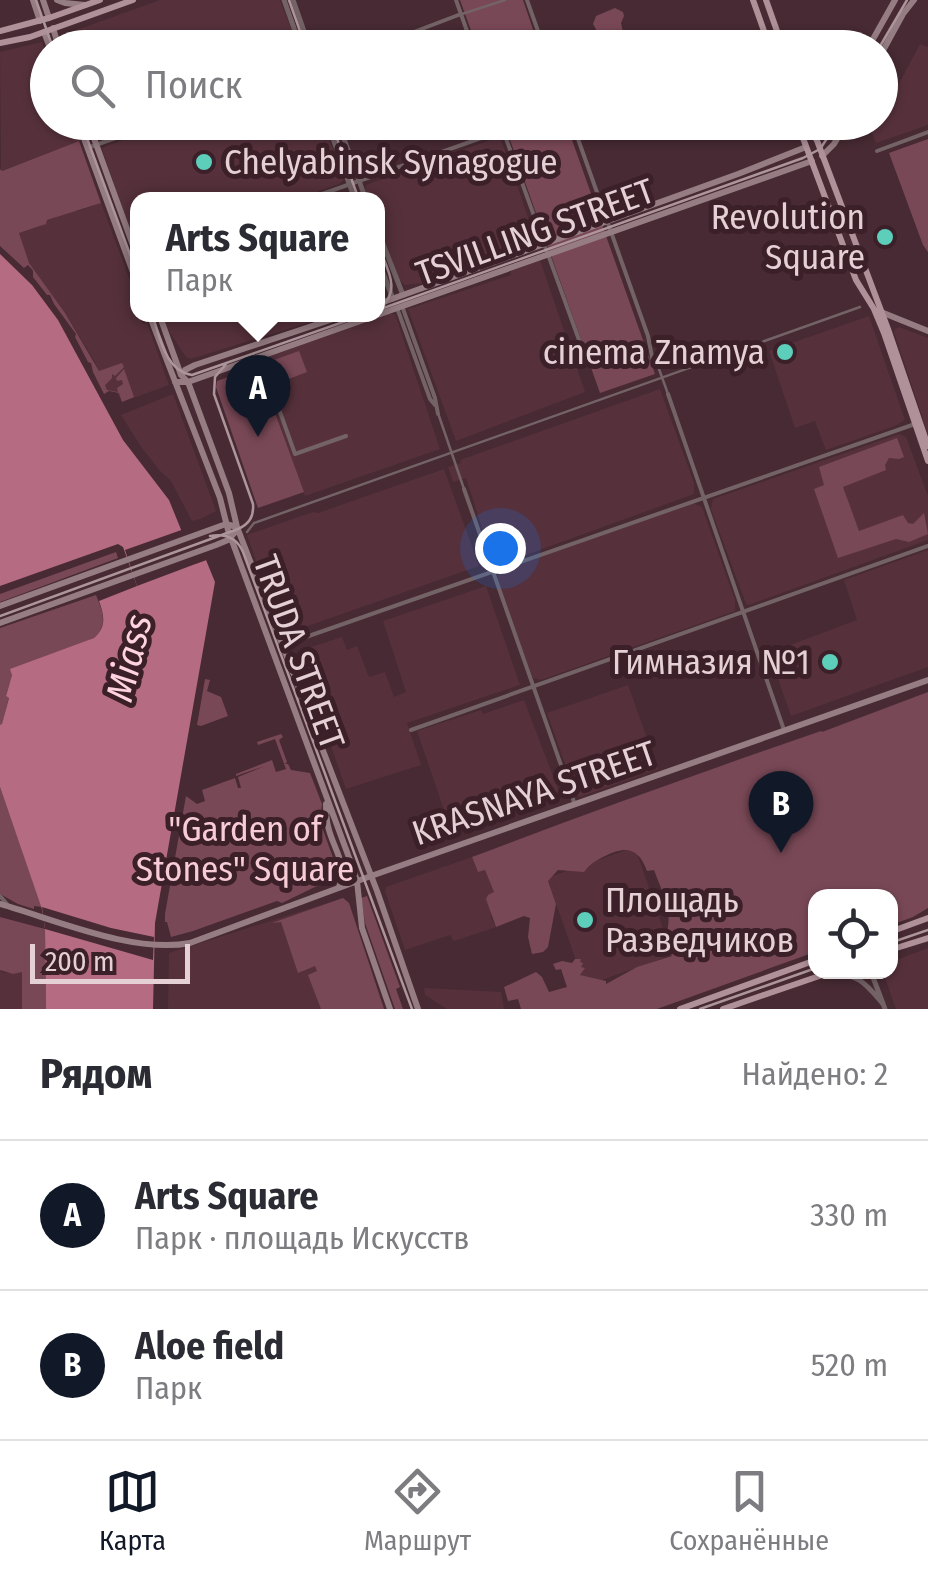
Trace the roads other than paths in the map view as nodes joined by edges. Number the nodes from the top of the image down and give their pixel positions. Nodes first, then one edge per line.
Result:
1 (32, 0) edge
2 (43, 0) edge
3 (57, 0) edge
4 (100, 0) edge
5 (133, 0) edge
6 (284, 0) edge
7 (294, 0) edge
8 (456, 0) edge
9 (505, 0) edge
10 (527, 0) edge
11 (753, 0) edge
12 (766, 0) edge
13 (894, 0) edge
14 (914, 0) edge
15 (86, 5) junction
16 (461, 14) junction
17 (49, 18) junction
18 (40, 21) junction
19 (0, 30) edge
20 (48, 30) junction
21 (294, 30) edge
22 (304, 30) edge
23 (419, 30) edge
24 (467, 30) edge
25 (538, 30) edge
26 (764, 30) edge
27 (777, 30) edge
28 (878, 30) edge
29 (894, 30) edge
30 (30, 35) edge
31 (0, 44) edge
32 (928, 132) edge
33 (88, 140) edge
34 (91, 140) edge
35 (111, 140) edge
36 (333, 140) edge
37 (345, 140) edge
38 (477, 140) edge
39 (506, 140) edge
40 (579, 140) edge
41 (803, 140) edge
42 (814, 140) edge
43 (817, 140) edge
44 (836, 140) edge
45 (92, 147) junction
46 (806, 147) junction
47 (877, 151) dead end
48 (822, 156) junction
49 (812, 160) junction
50 (359, 180) junction
51 (349, 184) junction
52 (326, 192) edge
53 (352, 192) edge
54 (363, 192) edge
55 (608, 221) junction
56 (611, 231) junction
57 (543, 244) junction
58 (130, 248) edge
59 (385, 248) edge
60 (546, 254) junction
61 (385, 279) edge
62 (403, 295) junction
63 (392, 298) junction
64 (385, 301) edge
65 (400, 307) junction
66 (860, 307) dead end
67 (878, 310) junction
68 (385, 312) edge
69 (152, 322) edge
70 (162, 322) edge
71 (324, 322) edge
72 (357, 322) edge
73 (903, 322) junction
74 (888, 329) junction
75 (928, 331) edge
76 (583, 352) dead end
77 (260, 356) junction
78 (658, 368) joint
79 (181, 375) junction
80 (662, 378) junction
81 (174, 382) junction
82 (188, 382) junction
83 (668, 394) joint
84 (438, 414) joint
85 (916, 424) junction
86 (346, 436) dead end
87 (928, 446) edge
88 (451, 453) junction
89 (928, 460) edge
90 (464, 489) joint
91 (703, 498) junction
92 (226, 524) junction
93 (241, 529) junction
94 (230, 537) junction
95 (928, 546) edge
96 (492, 570) junction
97 (0, 606) edge
98 (744, 613) junction
99 (0, 623) edge
100 (282, 645) junction
101 (273, 649) junction
102 (928, 680) edge
103 (532, 686) junction
104 (411, 730) dead end
105 (784, 730) junction
106 (326, 797) junction
107 (575, 806) junction
108 (371, 876) junction
109 (357, 881) junction
110 (337, 889) junction
111 (0, 900) edge
112 (359, 915) junction
113 (928, 918) edge
114 (898, 929) edge
115 (928, 938) edge
116 (898, 947) edge
117 (808, 963) edge
118 (810, 979) edge
119 (860, 979) edge
120 (874, 979) edge
121 (884, 1006) edge
122 (390, 1009) edge
123 (418, 1009) edge
124 (680, 1009) edge
125 (723, 1009) edge

1 - 18 main road
2 - 17 main road
3 - 15 main road
4 - 15 main road
5 - 20 main road
6 - 21 street
7 - 22 street
8 - 16 street
9 - 16 street
10 - 25 street
11 - 26 main road
12 - 27 main road
13 - 28 main road
14 - 29 main road
15 - 17 main road
16 - 23 street
16 - 24 street
17 - 18 main road
17 - 20 main road
18 - 19 main road
18 - 20 main road
30 - 31 main road
32 - 47 street
33 - 45 main road
34 - 45 main road
35 - 45 street
36 - 51 street
37 - 50 street
38 - 50 street
39 - 57 street
40 - 55 street
41 - 46 main road
42 - 46 main road, TSVILLING STREET
43 - 48 main road
44 - 48 main road
45 - 58 main road
46 - 49 main road
46 - 55 main road, TSVILLING STREET
48 - 49 main road, TSVILLING STREET
48 - 67 main road
49 - 56 main road, TSVILLING STREET
49 - 67 main road
50 - 51 street
50 - 54 street
51 - 52 street
51 - 53 street
55 - 56 street
55 - 57 main road, TSVILLING STREET
56 - 60 main road, TSVILLING STREET
56 - 78 street
57 - 60 street
57 - 62 main road, TSVILLING STREET
59 - 62 street
60 - 65 main road, TSVILLING STREET
60 - 76 street
61 - 63 street
62 - 63 main road, TSVILLING STREET
62 - 65 main road
63 - 64 main road, TSVILLING STREET
63 - 65 main road
65 - 68 main road, TSVILLING STREET
65 - 84 street
66 - 80 street
67 - 73 main road
67 - 74 main road
67 - 85 main road
69 - 81 main road, TRUDA STREET
70 - 79 main road
71 - 79 main road
72 - 77 main road, TSVILLING STREET
73 - 74 main road
73 - 75 main road
74 - 87 main road
77 - 82 main road, TSVILLING STREET
77 - 86 street
78 - 80 street
79 - 81 main road
79 - 82 main road
80 - 83 street
80 - 88 street
81 - 82 main road, TSVILLING STREET
81 - 92 main road, TRUDA STREET
82 - 93 main road, TRUDA STREET
83 - 91 street
84 - 88 street
85 - 89 main road
85 - 91 street
88 - 90 street
88 - 93 street
90 - 96 street
91 - 96 street
91 - 98 street
92 - 93 main road
92 - 94 main road, TRUDA STREET
92 - 97 main road
93 - 94 main road
93 - 100 main road, TRUDA STREET
94 - 99 main road
94 - 101 main road, TRUDA STREET
95 - 98 street
96 - 100 street
96 - 103 street
98 - 103 street
98 - 105 street
100 - 101 main road
100 - 108 main road, TRUDA STREET
101 - 106 main road, TRUDA STREET
102 - 105 main road, KRASNAYA STREET
103 - 104 street
103 - 107 street
105 - 107 main road, KRASNAYA STREET
106 - 109 main road, TRUDA STREET
106 - 110 main road
107 - 108 main road, KRASNAYA STREET
108 - 109 main road, KRASNAYA STREET
108 - 123 main road, TRUDA STREET
109 - 110 main road, KRASNAYA STREET
109 - 112 main road, TRUDA STREET
110 - 111 main road, KRASNAYA STREET
110 - 112 main road
112 - 122 main road, TRUDA STREET
113 - 114 main road
115 - 116 main road
117 - 124 main road
118 - 125 main road
119 - 121 street
120 - 121 street

